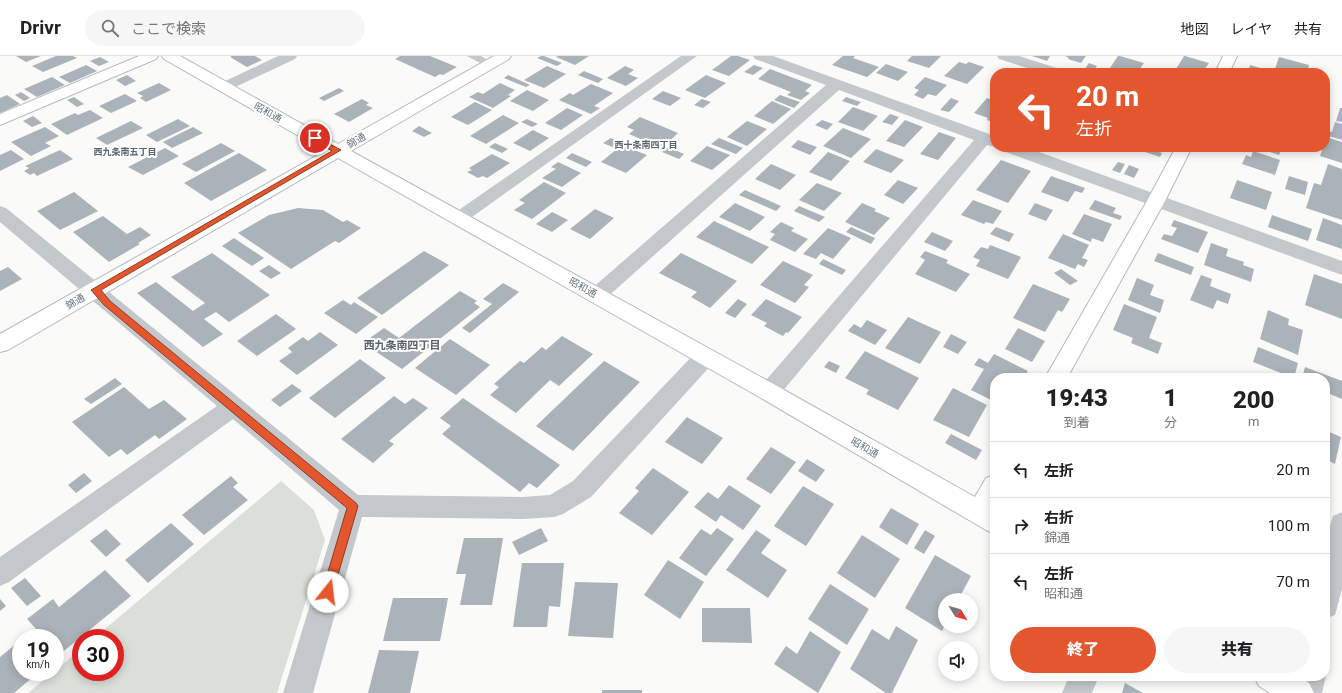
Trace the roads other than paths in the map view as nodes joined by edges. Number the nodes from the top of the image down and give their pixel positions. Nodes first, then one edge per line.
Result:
1 (151, 56) edge
2 (169, 56) edge
3 (290, 56) edge
4 (472, 56) edge
5 (690, 56) edge
6 (760, 56) edge
7 (1004, 56) edge
8 (1230, 56) edge
9 (497, 60) edge
10 (1042, 68) edge
11 (1224, 68) edge
12 (838, 84) junction
13 (224, 87) junction
14 (0, 120) edge
15 (990, 140) edge
16 (337, 150) junction
17 (1023, 152) edge
18 (1181, 152) edge
19 (1156, 201) junction
20 (0, 212) edge
21 (459, 218) junction
22 (1342, 268) edge
23 (96, 290) junction
24 (597, 295) junction
25 (0, 344) edge
26 (706, 356) junction
27 (1059, 373) edge
28 (769, 392) junction
29 (232, 407) junction
30 (353, 506) junction
31 (990, 506) edge
32 (987, 518) edge
33 (1342, 524) edge
34 (0, 573) edge
35 (1330, 582) edge
36 (1082, 681) edge
37 (1278, 681) edge
38 (1310, 681) edge
39 (298, 693) edge
40 (1077, 693) edge
41 (1299, 693) edge
42 (1307, 693) edge

1 - 14 street
2 - 13 street, 昭和通
3 - 13 street
4 - 9 lane
5 - 21 street
6 - 12 street
7 - 10 street
8 - 11 street
9 - 16 street, 錦通
12 - 15 street
12 - 24 street
13 - 16 street, 昭和通
15 - 28 street
16 - 21 street, 昭和通
16 - 23 street, 錦通
17 - 19 street
18 - 19 street
19 - 22 street
19 - 27 street
20 - 23 street
21 - 24 street, 昭和通
23 - 25 street, 錦通
23 - 29 street
24 - 26 street, 昭和通
26 - 28 street, 昭和通
26 - 30 street
28 - 32 street, 昭和通
29 - 30 street
29 - 34 street
30 - 39 street
31 - 32 street
33 - 35 street
36 - 40 street
37 - 41 street
38 - 42 street

